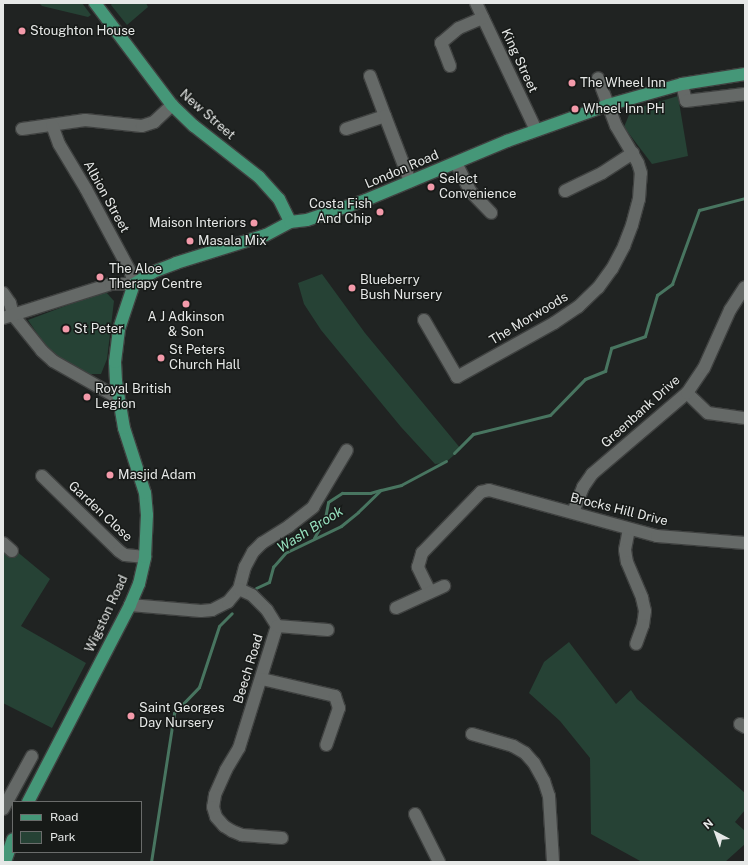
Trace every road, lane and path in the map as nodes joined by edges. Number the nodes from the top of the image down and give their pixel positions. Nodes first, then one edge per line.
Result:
1 (95, 3) edge
2 (476, 3) edge
3 (483, 18) junction
4 (450, 66) dead end
5 (745, 74) edge
6 (370, 76) dead end
7 (598, 78) dead end
8 (682, 84) junction
9 (745, 94) edge
10 (172, 105) junction
11 (608, 105) junction
12 (385, 116) junction
13 (52, 124) junction
14 (22, 129) dead end
15 (346, 129) dead end
16 (536, 130) junction
17 (633, 153) junction
18 (456, 163) junction
19 (410, 181) junction
20 (565, 191) dead end
21 (491, 213) dead end
22 (290, 222) junction
23 (134, 284) junction
24 (745, 287) edge
25 (3, 293) edge
26 (8, 316) edge
27 (424, 320) dead end
28 (687, 393) junction
29 (118, 398) junction
30 (745, 418) edge
31 (347, 450) dead end
32 (42, 476) dead end
33 (573, 512) junction
34 (628, 529) junction
35 (745, 543) edge
36 (145, 557) junction
37 (444, 586) dead end
38 (239, 588) junction
39 (430, 592) junction
40 (130, 606) junction
41 (396, 608) dead end
42 (277, 626) junction
43 (328, 630) dead end
44 (636, 644) dead end
45 (262, 679) junction
46 (472, 734) dead end
47 (326, 745) dead end
48 (32, 756) dead end
49 (14, 789) junction
50 (29, 800) edge
51 (3, 809) edge
52 (415, 814) dead end
53 (282, 838) dead end
54 (12, 842) edge
55 (5, 862) edge
56 (439, 862) edge
57 (553, 862) edge

1 - 10 main road, New Street
2 - 3 street, King Street
3 - 4 street
3 - 16 street, King Street
5 - 8 main road, London Road
6 - 12 street
7 - 11 street, The Morwoods
8 - 9 street
8 - 11 main road, London Road
10 - 13 street
10 - 22 main road, New Street
11 - 16 main road, London Road
11 - 17 street, The Morwoods
12 - 15 street
12 - 19 street
13 - 14 street
13 - 23 street, Albion Street
16 - 18 main road, London Road
17 - 20 street
17 - 27 street, The Morwoods
18 - 19 main road, London Road
18 - 21 street
19 - 22 main road, London Road
22 - 23 main road, London Road
23 - 26 street
23 - 29 main road, Wigston Road
24 - 28 street, Greenbank Drive
25 - 26 street
26 - 29 street
28 - 30 street
28 - 33 street, Greenbank Drive
29 - 36 main road, Wigston Road
31 - 38 street
32 - 36 street, Garden Close
33 - 34 street, Brocks Hill Drive
33 - 39 street, Brocks Hill Drive
34 - 35 street, Brocks Hill Drive
34 - 44 street
36 - 40 main road, Wigston Road
37 - 39 street
38 - 40 street
38 - 42 street, Beech Road
39 - 41 street
40 - 50 main road, Wigston Road
42 - 43 street
42 - 45 street, Beech Road
45 - 47 street
45 - 53 street, Beech Road
46 - 57 street
48 - 49 street
49 - 50 street
49 - 51 street
52 - 56 street
54 - 55 main road

